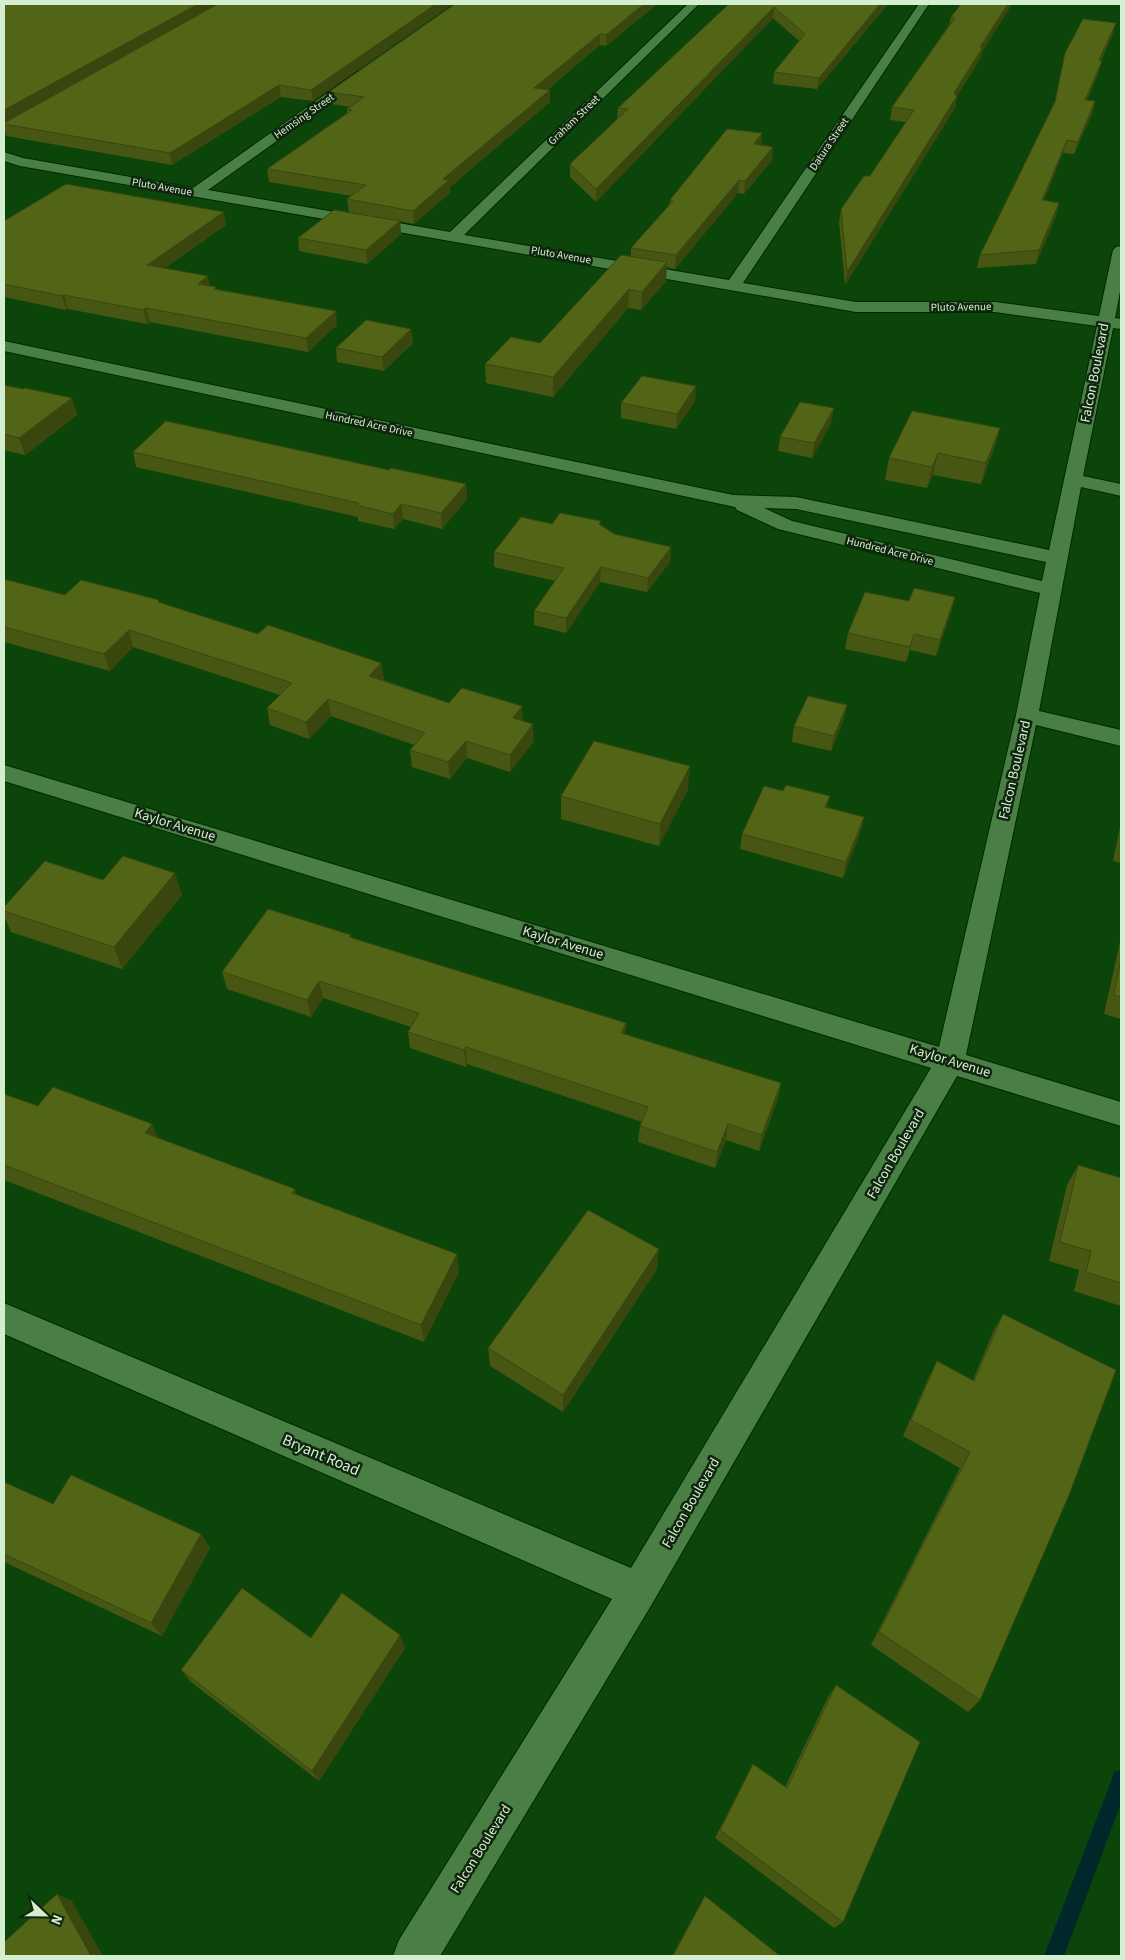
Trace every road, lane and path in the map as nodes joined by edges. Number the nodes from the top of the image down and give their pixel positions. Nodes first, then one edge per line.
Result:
1 (694, 4) edge
2 (924, 4) edge
3 (373, 67) edge
4 (4, 156) edge
5 (195, 193) junction
6 (453, 237) junction
7 (1121, 250) edge
8 (734, 285) junction
9 (1113, 323) edge
10 (4, 346) edge
11 (1073, 480) junction
12 (1121, 490) edge
13 (734, 501) junction
14 (1057, 558) junction
15 (1051, 589) junction
16 (1027, 715) junction
17 (1121, 738) edge
18 (4, 773) edge
19 (950, 1061) junction
20 (1121, 1114) edge
21 (4, 1318) edge
22 (639, 1591) junction
23 (415, 1956) edge

1 - 6 street, Graham Street
2 - 8 street, Datura Street
3 - 5 street, Hemsing Street
4 - 5 street, Pluto Avenue
5 - 6 street, Pluto Avenue
6 - 8 street, Pluto Avenue
7 - 9 street, Falcon Boulevard
8 - 9 street, Pluto Avenue
9 - 11 street, Falcon Boulevard
10 - 13 street, Hundred Acre Drive
11 - 12 street
11 - 14 street, Falcon Boulevard
13 - 14 street, Hundred Acre Drive
13 - 15 street, Hundred Acre Drive
14 - 15 street, Falcon Boulevard
15 - 16 street, Falcon Boulevard
16 - 17 street
16 - 19 street, Falcon Boulevard
18 - 19 street, Kaylor Avenue
19 - 20 street, Kaylor Avenue
19 - 22 street, Falcon Boulevard
21 - 22 street, Bryant Road
22 - 23 street, Falcon Boulevard

